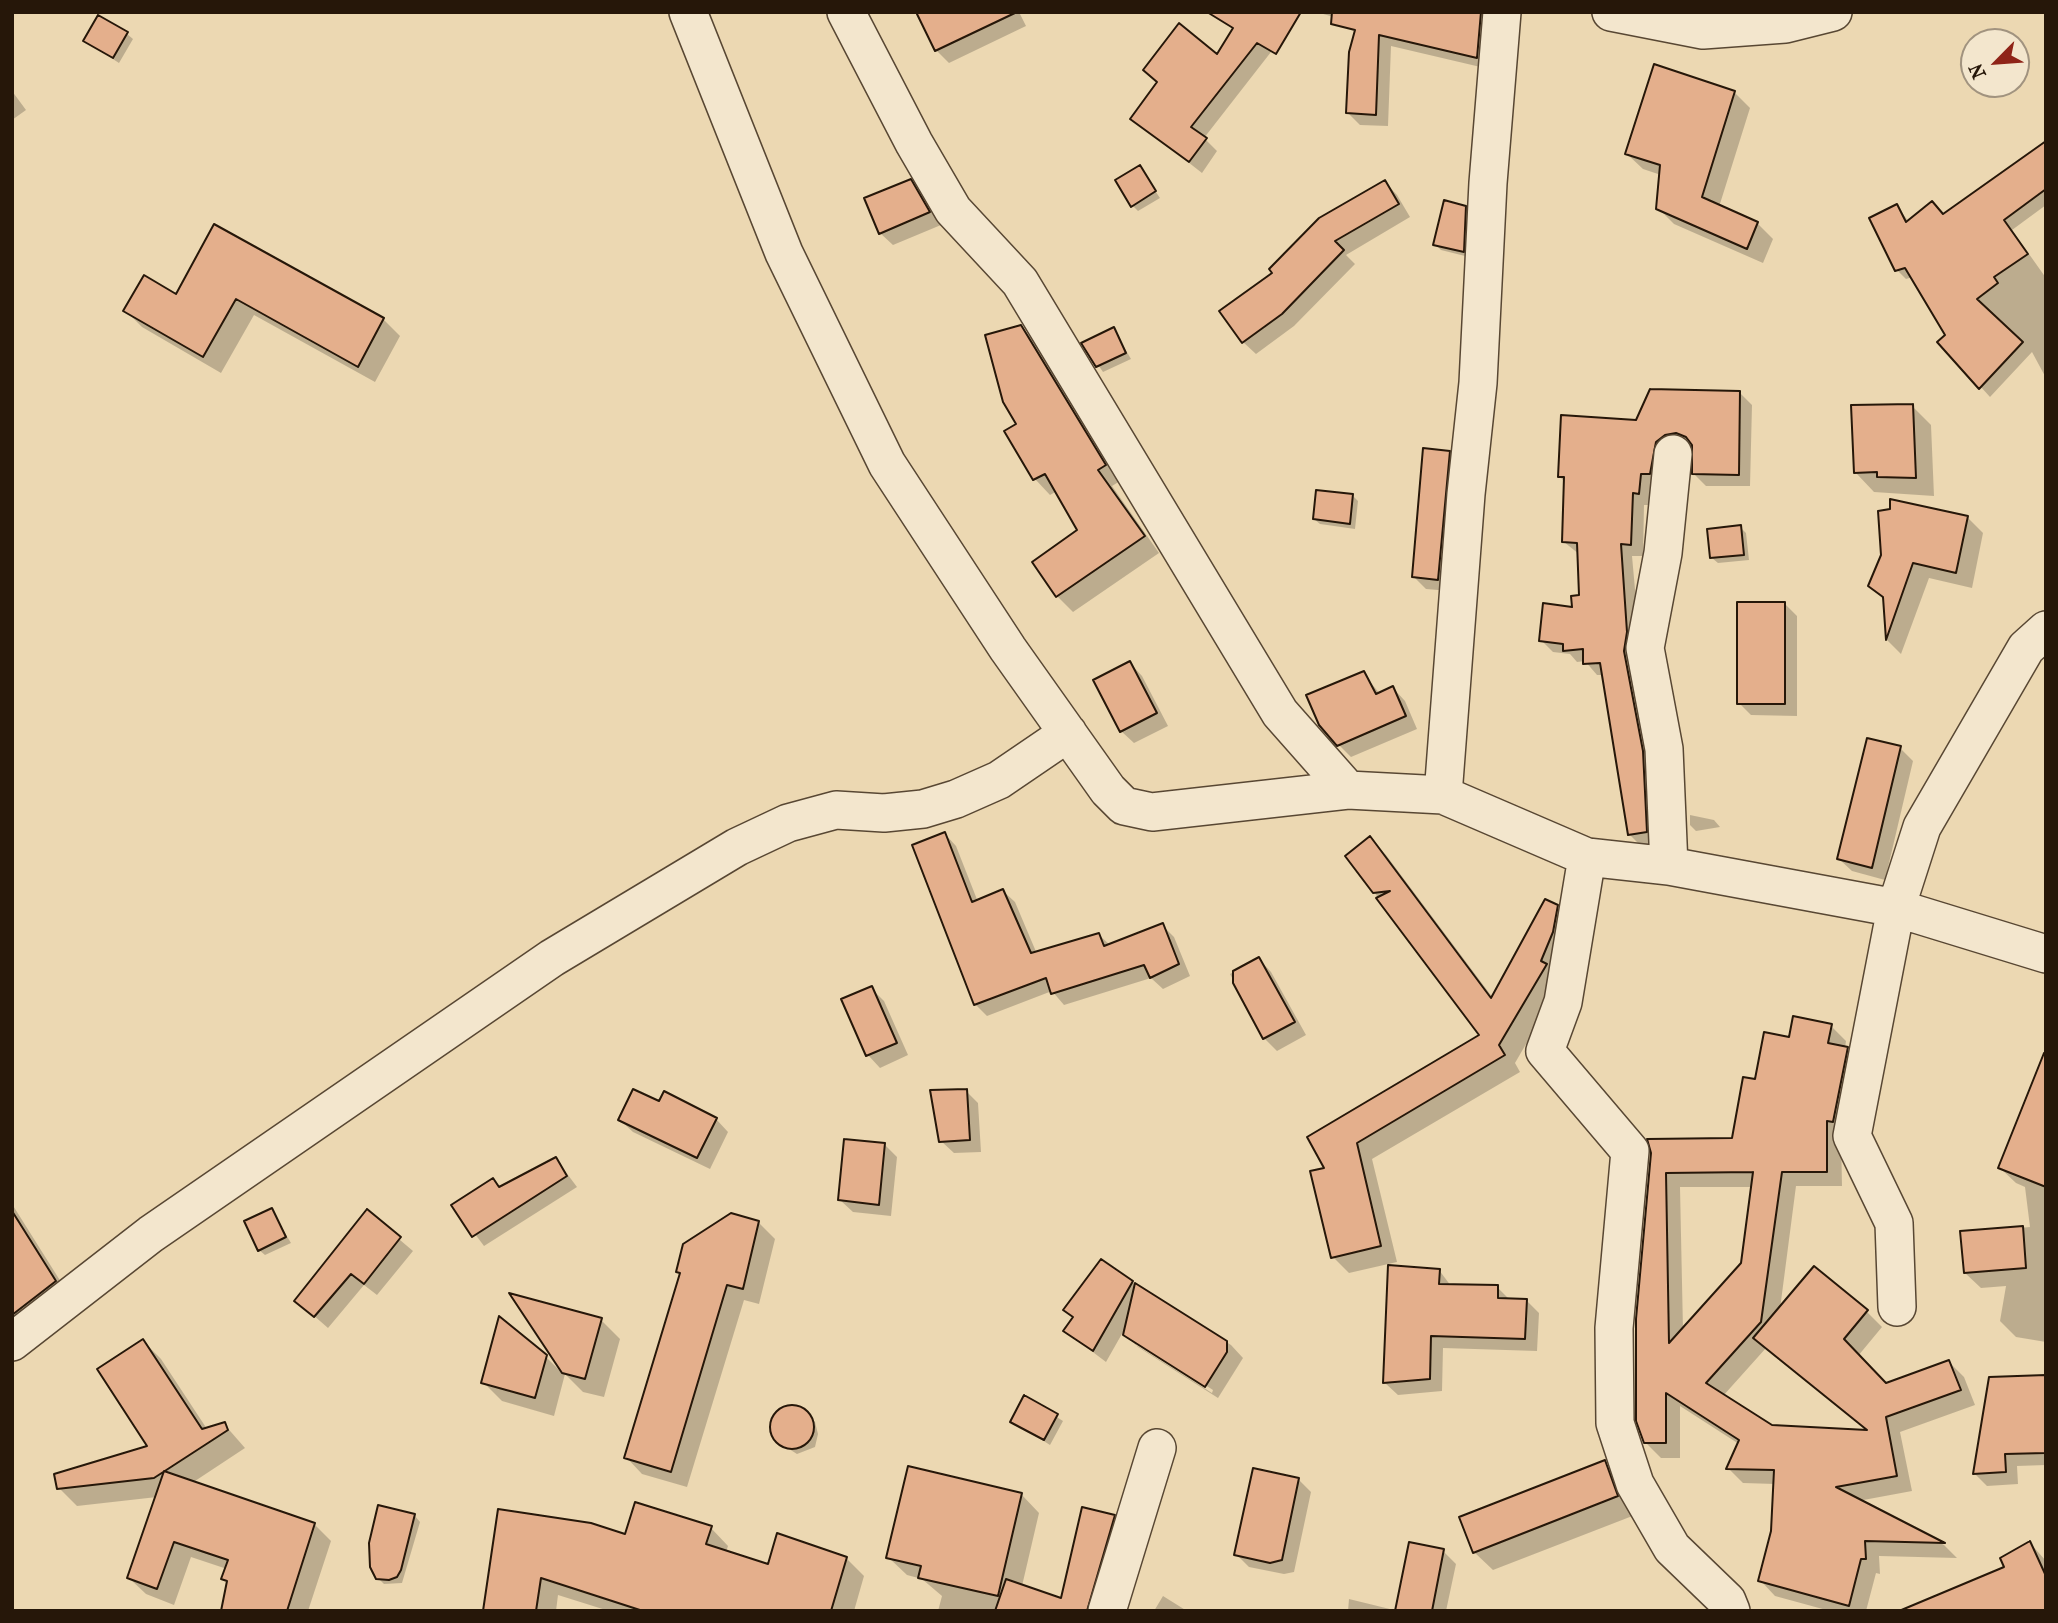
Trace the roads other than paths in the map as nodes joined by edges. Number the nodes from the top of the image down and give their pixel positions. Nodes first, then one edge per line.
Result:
1 (688, 12) edge
2 (846, 12) edge
3 (1502, 12) edge
4 (1611, 12) edge
5 (1833, 12) edge
6 (1673, 454) dead end
7 (2046, 630) edge
8 (1068, 733) junction
9 (1348, 790) junction
10 (1443, 795) junction
11 (1587, 857) junction
12 (1670, 866) junction
13 (1896, 908) junction
14 (2046, 954) edge
15 (1897, 1307) dead end
16 (12, 1342) edge
17 (1157, 1448) dead end
18 (1107, 1611) edge
19 (1731, 1611) edge

1 - 8 street
2 - 9 street
3 - 10 street
4 - 5 street
6 - 12 street
7 - 13 street
8 - 9 street
8 - 16 street
9 - 10 street
10 - 11 street
11 - 12 street
11 - 19 street
12 - 13 street
13 - 14 street
13 - 15 street
17 - 18 street

